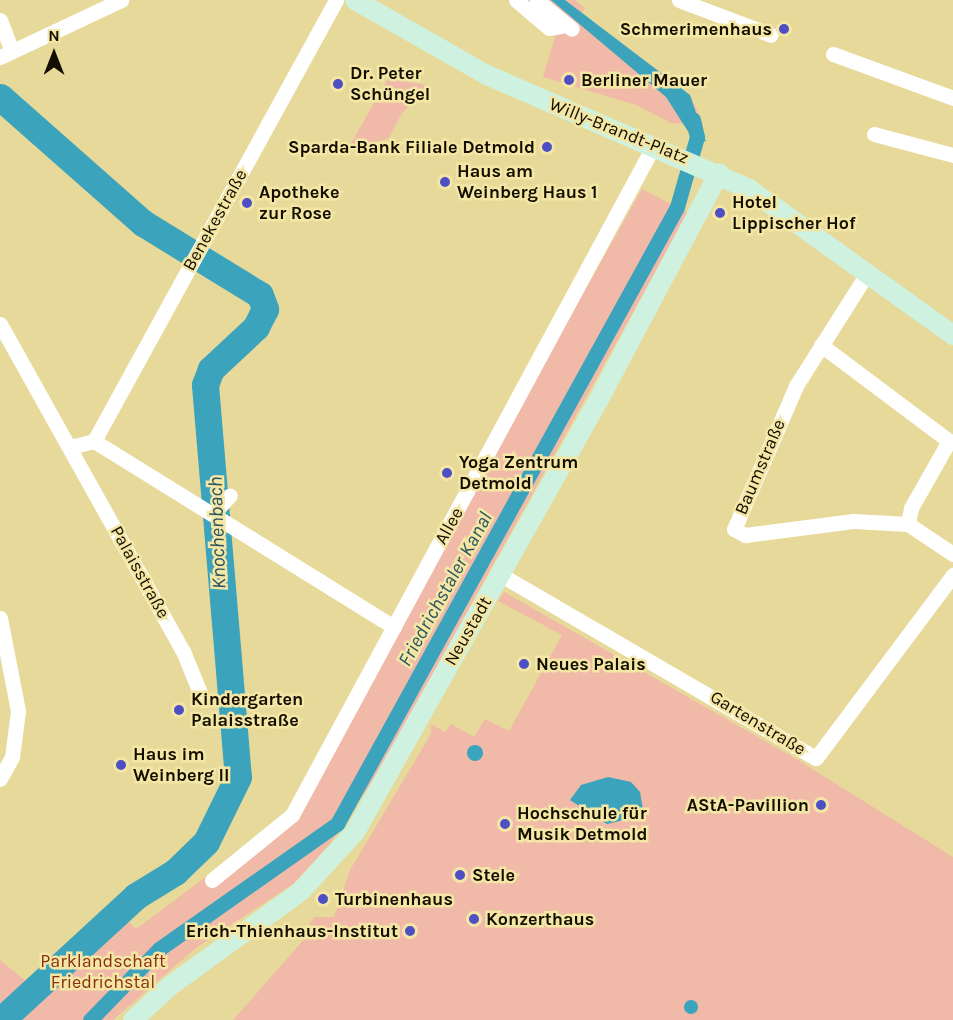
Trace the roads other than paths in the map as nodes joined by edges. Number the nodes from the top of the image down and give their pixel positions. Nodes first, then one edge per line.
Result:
1 (121, 0) edge
2 (336, 0) edge
3 (355, 0) edge
4 (516, 0) edge
5 (537, 0) edge
6 (679, 0) edge
7 (0, 20) edge
8 (771, 35) dead end
9 (6, 54) edge
10 (833, 54) dead end
11 (953, 98) edge
12 (874, 134) dead end
13 (654, 145) junction
14 (953, 155) edge
15 (719, 173) junction
16 (868, 272) junction
17 (0, 324) edge
18 (953, 335) edge
19 (821, 345) junction
20 (94, 441) junction
21 (70, 447) junction
22 (230, 495) dead end
23 (212, 513) junction
24 (908, 524) junction
25 (953, 554) edge
26 (501, 575) junction
27 (953, 575) edge
28 (0, 618) edge
29 (394, 627) junction
30 (203, 700) dead end
31 (0, 779) edge
32 (212, 880) dead end
33 (133, 1020) edge

1 - 9 street
2 - 20 street, Benekestraße
3 - 13 main road, Willy-Brandt-Platz
4 - 5 street
6 - 8 street
7 - 9 street
10 - 11 street
12 - 14 street
13 - 15 main road, Willy-Brandt-Platz
13 - 29 street, Allee
15 - 16 main road, Willy-Brandt-Platz
15 - 26 main road, Neustadt
16 - 18 main road, Willy-Brandt-Platz
16 - 19 street, Baumstraße
17 - 21 street, Palaisstraße
19 - 24 street
19 - 24 street, Baumstraße
20 - 21 street
20 - 23 street
21 - 30 street, Palaisstraße
22 - 23 street
23 - 29 street
24 - 25 street
26 - 27 street, Gartenstraße
26 - 33 main road, Neustadt
28 - 31 street
29 - 32 street, Allee

